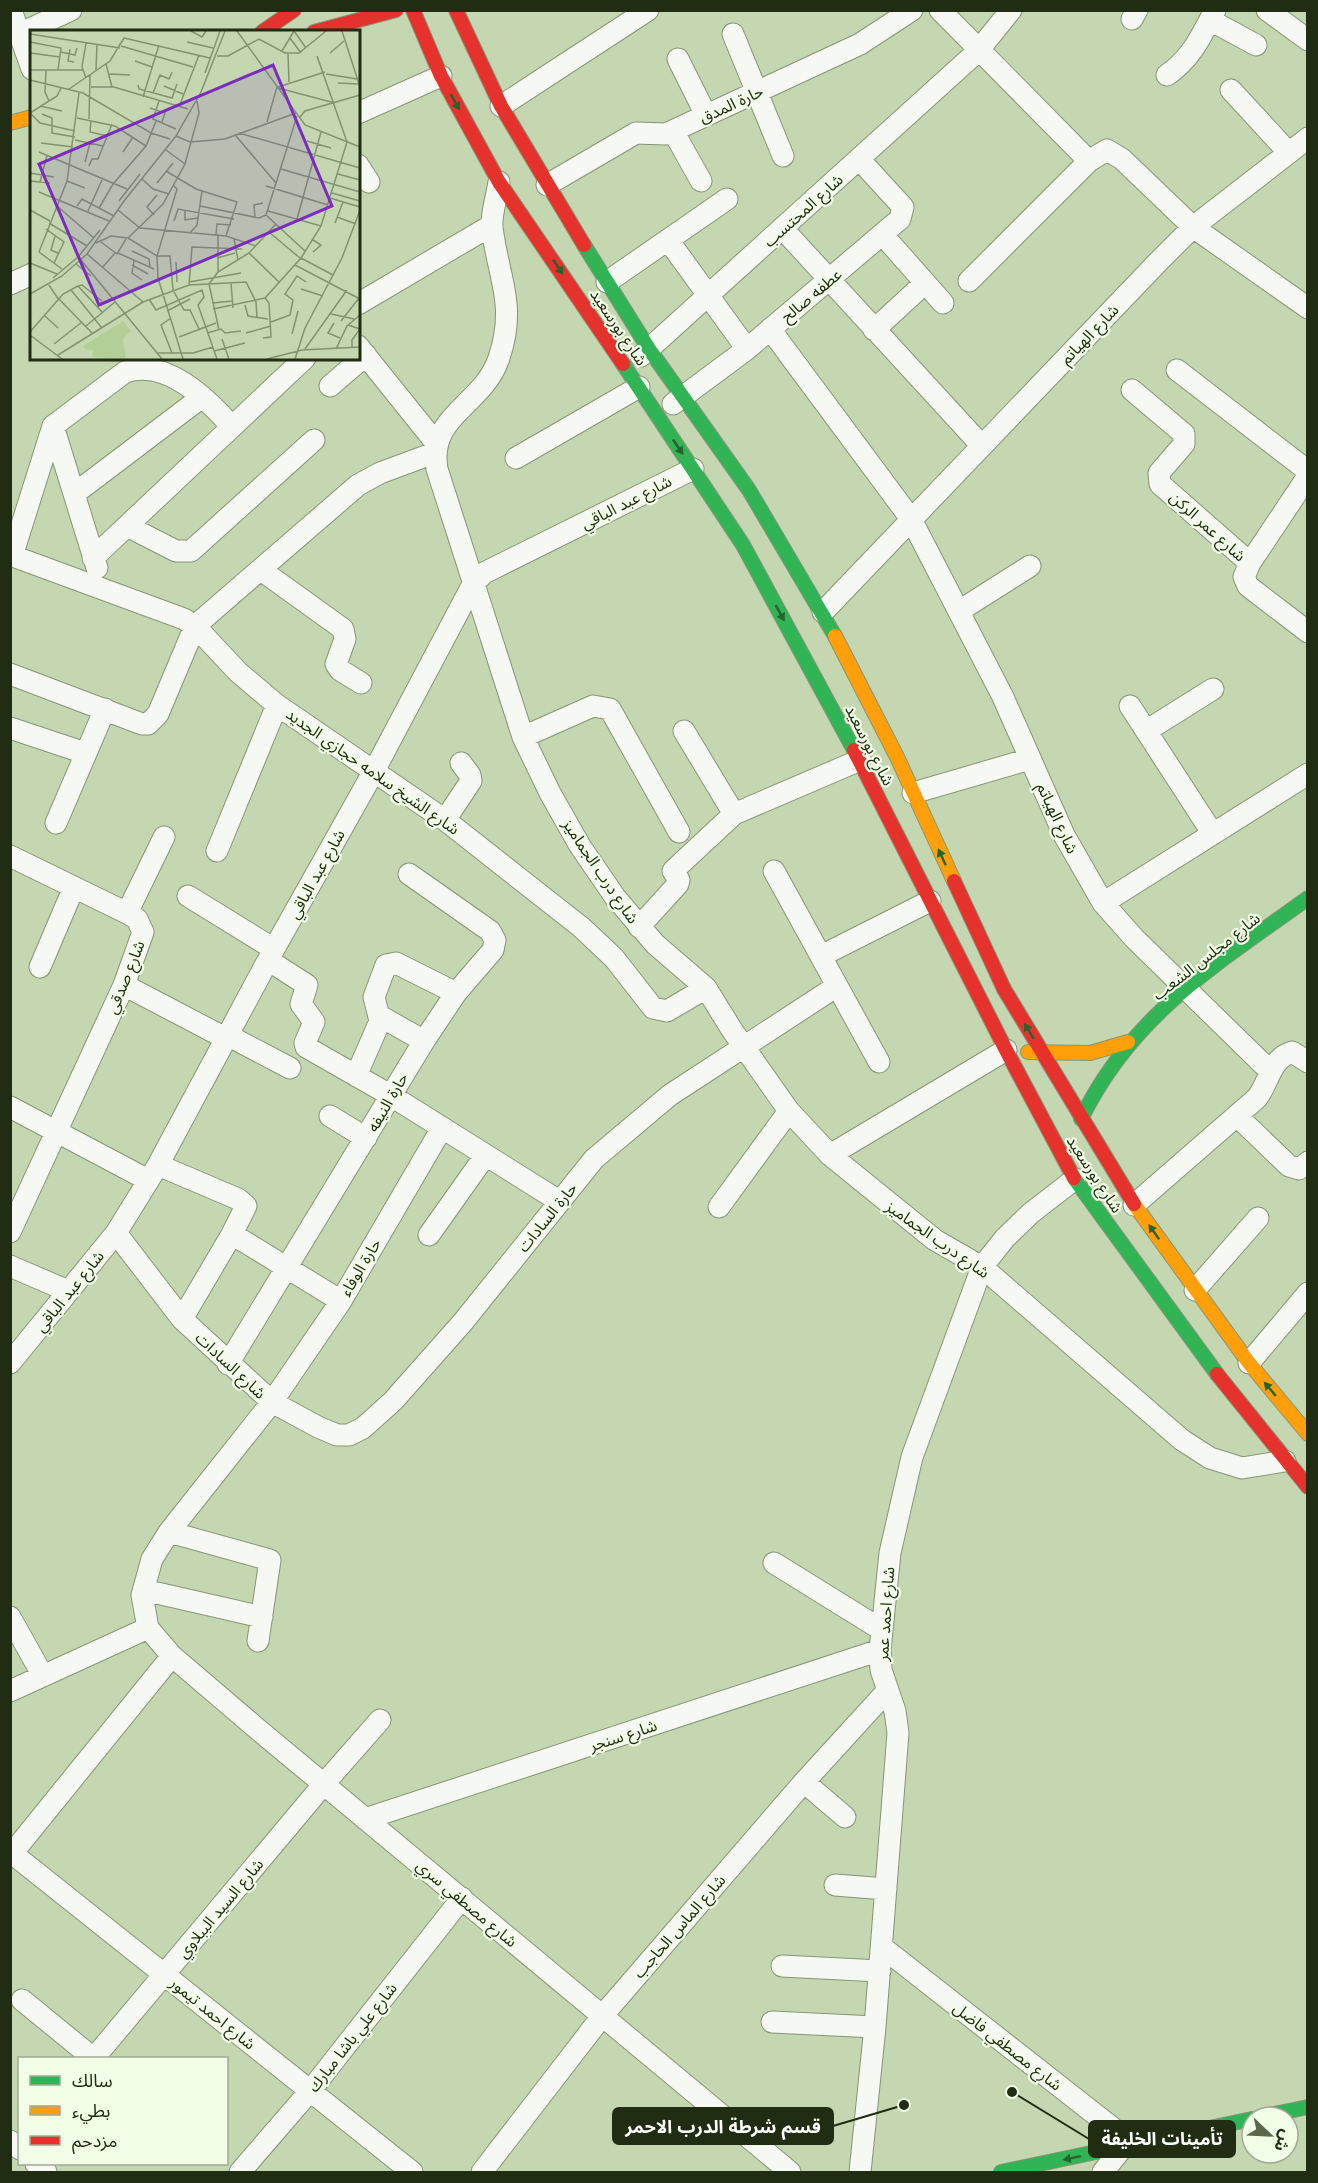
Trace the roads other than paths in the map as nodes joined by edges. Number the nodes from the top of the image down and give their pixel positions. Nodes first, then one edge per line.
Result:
1 (11, 10) edge
2 (71, 10) edge
3 (294, 10) edge
4 (396, 10) edge
5 (413, 10) edge
6 (456, 10) edge
7 (648, 10) edge
8 (912, 10) edge
9 (940, 10) edge
10 (1011, 10) edge
11 (1267, 10) edge
12 (1210, 14) edge
13 (265, 30) edge
14 (321, 30) edge
15 (19, 34) junction
16 (733, 34) dead end
17 (1308, 40) edge
18 (1256, 45) dead end
19 (978, 51) junction
20 (678, 59) dead end
21 (30, 64) edge
22 (1167, 75) dead end
23 (441, 76) junction
24 (1231, 90) dead end
25 (757, 92) junction
26 (501, 106) junction
27 (360, 112) edge
28 (706, 115) junction
29 (673, 131) junction
30 (1308, 138) edge
31 (1289, 153) junction
32 (783, 156) dead end
33 (859, 159) junction
34 (1089, 161) junction
35 (701, 181) dead end
36 (499, 182) junction
37 (547, 184) junction
38 (727, 199) dead end
39 (492, 225) junction
40 (1193, 227) junction
41 (782, 228) junction
42 (882, 234) junction
43 (668, 240) junction
44 (30, 275) edge
45 (828, 280) junction
46 (969, 281) dead end
47 (608, 282) junction
48 (925, 283) junction
49 (10, 285) edge
50 (707, 295) junction
51 (360, 301) edge
52 (943, 303) dead end
53 (1308, 308) edge
54 (770, 329) junction
55 (874, 330) junction
56 (650, 349) junction
57 (747, 349) junction
58 (362, 350) edge
59 (302, 360) edge
60 (353, 360) edge
61 (627, 369) junction
62 (1178, 370) dead end
63 (330, 386) dead end
64 (639, 387) junction
65 (1132, 390) dead end
66 (202, 397) junction
67 (682, 397) junction
68 (658, 417) junction
69 (53, 426) junction
70 (232, 427) junction
71 (314, 440) dead end
72 (982, 446) junction
73 (435, 448) junction
74 (516, 458) dead end
75 (693, 468) junction
76 (1308, 471) edge
77 (1308, 476) edge
78 (74, 494) junction
79 (911, 519) junction
80 (127, 526) junction
81 (11, 555) edge
82 (93, 558) junction
83 (1250, 563) junction
84 (1030, 566) dead end
85 (261, 570) junction
86 (473, 584) junction
87 (103, 588) junction
88 (823, 612) junction
89 (959, 612) junction
90 (195, 626) junction
91 (1308, 632) edge
92 (10, 674) edge
93 (361, 683) dead end
94 (1214, 689) dead end
95 (277, 705) junction
96 (1130, 706) dead end
97 (105, 709) junction
98 (10, 728) edge
99 (684, 731) dead end
100 (1146, 731) junction
101 (523, 737) junction
102 (85, 753) junction
103 (1030, 759) junction
104 (860, 760) junction
105 (461, 763) dead end
106 (374, 771) junction
107 (1308, 774) edge
108 (913, 793) junction
109 (734, 814) junction
110 (445, 820) junction
111 (56, 823) dead end
112 (679, 832) dead end
113 (1213, 834) junction
114 (164, 837) dead end
115 (217, 851) dead end
116 (10, 856) edge
117 (774, 871) dead end
118 (409, 874) dead end
119 (74, 887) junction
120 (188, 896) dead end
121 (1308, 898) edge
122 (930, 901) junction
123 (1103, 903) junction
124 (127, 914) junction
125 (639, 927) junction
126 (271, 955) junction
127 (821, 956) junction
128 (40, 967) dead end
129 (124, 985) junction
130 (837, 986) junction
131 (706, 988) junction
132 (1185, 989) junction
133 (456, 993) junction
134 (380, 1016) junction
135 (228, 1037) junction
136 (424, 1041) junction
137 (1128, 1042) junction
138 (743, 1046) junction
139 (1006, 1050) junction
140 (1042, 1053) junction
141 (1300, 1057) edge
142 (879, 1062) dead end
143 (290, 1068) dead end
144 (1270, 1071) junction
145 (356, 1076) junction
146 (390, 1095) junction
147 (10, 1107) edge
148 (789, 1111) junction
149 (330, 1116) dead end
150 (1238, 1118) junction
151 (1081, 1119) junction
152 (442, 1128) junction
153 (56, 1129) junction
154 (366, 1138) junction
155 (830, 1155) junction
156 (485, 1156) junction
157 (1308, 1162) edge
158 (153, 1172) junction
159 (1075, 1179) junction
160 (559, 1201) junction
161 (1134, 1205) junction
162 (719, 1207) dead end
163 (1258, 1218) dead end
164 (10, 1233) edge
165 (116, 1233) junction
166 (232, 1234) junction
167 (429, 1235) dead end
168 (10, 1266) edge
169 (288, 1266) junction
170 (982, 1267) junction
171 (1195, 1290) junction
172 (68, 1291) junction
173 (1306, 1298) edge
174 (340, 1301) junction
175 (182, 1319) junction
176 (10, 1363) edge
177 (1249, 1363) junction
178 (228, 1364) junction
179 (272, 1402) junction
180 (378, 1415) joint
181 (1308, 1434) edge
182 (1285, 1461) junction
183 (1308, 1487) edge
184 (169, 1532) junction
185 (774, 1563) dead end
186 (142, 1595) junction
187 (10, 1617) edge
188 (262, 1617) junction
189 (148, 1628) junction
190 (881, 1640) junction
191 (258, 1641) dead end
192 (171, 1656) junction
193 (43, 1676) junction
194 (888, 1689) junction
195 (10, 1691) edge
196 (380, 1720) dead end
197 (804, 1782) junction
198 (323, 1785) junction
199 (845, 1816) dead end
200 (365, 1819) junction
201 (12, 1855) edge
202 (835, 1885) dead end
203 (886, 1889) junction
204 (462, 1898) junction
205 (882, 1947) junction
206 (782, 1966) dead end
207 (880, 1971) junction
208 (164, 1975) junction
209 (22, 2000) dead end
210 (603, 2015) junction
211 (772, 2022) dead end
212 (875, 2027) junction
213 (93, 2057) edge
214 (95, 2057) edge
215 (310, 2091) junction
216 (1240, 2122) edge
217 (1128, 2145) junction
218 (240, 2172) edge
219 (412, 2172) edge
220 (482, 2172) edge
221 (790, 2172) edge
222 (860, 2172) edge
223 (1001, 2172) edge
224 (1103, 2172) edge
225 (1122, 2172) edge

1 - 15 street
2 - 15 street
3 - 13 main road
4 - 14 main road
5 - 23 main road, شارع بورسعيد
6 - 26 main road, شارع بورسعيد
7 - 26 street
8 - 25 street, حارة المدق
9 - 19 street
10 - 19 street, شارع المحتسب
11 - 17 street
12 - 18 street
12 - 22 street
15 - 21 street
16 - 25 street
19 - 33 street, شارع المحتسب
19 - 34 street
20 - 28 street
23 - 27 street
23 -> 36 main road, شارع بورسعيد
24 - 31 street
25 - 28 street, حارة المدق
25 - 32 street
26 - 37 main road, شارع بورسعيد
28 - 29 street, حارة المدق
29 - 35 street
29 - 37 street, حارة المدق
30 - 31 street, شارع الهياتم
31 - 40 street, شارع الهياتم
33 - 41 street, شارع المحتسب
33 - 42 street, عطفه صالح
34 - 40 street
34 - 46 street
36 - 39 street
36 -> 61 main road, شارع بورسعيد
37 - 47 main road, شارع بورسعيد
38 - 43 street
39 - 51 street
39 - 73 street
40 - 53 street
40 - 72 street, شارع الهياتم
41 - 45 street
41 - 50 street, شارع المحتسب
42 - 45 street, عطفه صالح
42 - 48 street
43 - 47 street
43 - 50 street
44 - 49 street
45 - 54 street, عطفه صالح
45 - 55 street
47 - 56 main road, شارع بورسعيد
48 - 52 street
48 - 55 street
50 - 56 street, شارع المحتسب
50 - 57 street
54 - 57 street, عطفه صالح
54 - 79 street
55 - 72 street
56 - 61 street, شارع المحتسب
56 - 67 main road, شارع بورسعيد
57 - 67 street, عطفه صالح
58 - 73 street
59 - 70 street
60 - 63 street
61 - 64 main road, شارع بورسعيد
62 - 76 street
64 - 68 main road, شارع بورسعيد
64 - 74 street
65 - 83 street, شارع عمر الركن
66 - 69 street
66 - 70 street
66 - 78 street
67 - 68 street, عطفه صالح
67 - 88 main road, شارع بورسعيد
68 -> 75 main road, شارع بورسعيد
69 - 78 street
69 - 81 street
70 - 80 street
71 - 80 street
72 - 79 street, شارع الهياتم
73 - 85 street
73 - 86 street, شارع درب الجماميز
75 - 86 street, شارع عبد الباقي
75 -> 104 main road, شارع بورسعيد
77 - 83 street
78 - 82 street
79 - 88 street, شارع الهياتم
79 - 89 street, شارع الهياتم
80 - 82 street
81 - 87 street, شارع الشيخ سلامه حجازي الجديد
82 - 87 street
83 - 91 street, شارع عمر الركن
84 - 89 street
85 - 90 street
85 - 93 street
86 - 101 street, شارع درب الجماميز
86 - 106 street, شارع عبد الباقي
87 - 90 street, شارع الشيخ سلامه حجازي الجديد
88 - 108 main road, شارع بورسعيد
89 - 103 street, شارع الهياتم
90 - 95 street, شارع الشيخ سلامه حجازي الجديد
90 - 97 street
92 - 97 street
94 - 100 street
95 - 106 street, شارع الشيخ سلامه حجازي الجديد
95 - 115 street
96 - 100 street
97 - 102 street
98 - 102 street
99 - 109 street
100 - 113 street
101 - 112 street
101 - 125 street, شارع درب الجماميز
102 - 111 street
103 - 108 street
103 - 123 street, شارع الهياتم
104 - 109 street
104 - 122 main road, شارع بورسعيد
105 - 110 street
106 - 110 street, شارع الشيخ سلامه حجازي الجديد
106 - 126 street, شارع عبد الباقي
107 - 113 street
140 -> 108 main road, شارع بورسعيد
109 - 125 street
110 - 131 street, شارع الشيخ سلامه حجازي الجديد
113 - 123 street
114 - 124 street
116 - 119 street, شارع صدقي
117 - 127 street
118 - 133 street, حارة النيفه
119 - 124 street, شارع صدقي
119 - 128 street
120 - 126 street
121 - 132 main road, شارع مجلس الشعب
122 - 127 street
122 - 139 main road, شارع بورسعيد
123 - 132 street, شارع الهياتم
124 - 129 street, شارع صدقي
125 - 131 street, شارع درب الجماميز
126 - 135 street, شارع عبد الباقي
126 - 145 street
127 - 130 street
129 - 135 street
129 - 153 street, شارع صدقي
130 - 138 street, حارة السادات
130 - 142 street
131 - 138 street, شارع درب الجماميز
132 - 137 main road, شارع مجلس الشعب
132 - 144 street, شارع الهياتم
133 - 134 street
133 - 136 street, حارة النيفه
134 - 136 street
134 - 145 street
135 - 143 street
135 - 158 street, شارع عبد الباقي
136 - 146 street, حارة النيفه
137 - 140 main road, شارع مجلس الشعب
137 - 151 main road, شارع مجلس الشعب
138 - 148 street, شارع درب الجماميز
138 - 160 street, حارة السادات
139 - 140 main road, شارع مجلس الشعب
139 - 155 street
139 - 159 main road, شارع بورسعيد
140 - 151 main road, شارع بورسعيد
141 - 144 street
144 - 150 street
145 - 146 street
146 - 152 street
146 - 154 street, حارة النيفه
147 - 153 street
148 - 155 street, شارع درب الجماميز
148 - 162 street
149 - 154 street
150 - 157 street
150 - 161 street
151 - 161 main road, شارع بورسعيد
152 - 156 street
152 - 174 street, حارة الوفاء
153 - 158 street
153 - 164 street, شارع صدقي
154 - 169 street, حارة النيفه
155 - 170 street, شارع درب الجماميز
156 - 160 street
156 - 167 street
158 - 165 street, شارع عبد الباقي
158 - 166 street
159 - 170 street, شارع احمد عمر
159 - 182 main road, شارع بورسعيد
160 - 180 street, حارة السادات
171 -> 161 main road, شارع بورسعيد
163 - 171 street
165 - 172 street, شارع عبد الباقي
165 - 175 street, شارع السادات
166 - 169 street
166 - 175 street
168 - 172 street
169 - 174 street
169 - 178 street, حارة النيفه
170 - 182 street, شارع درب الجماميز
170 - 190 street, شارع احمد عمر
171 - 177 main road, شارع بورسعيد
172 - 176 street, شارع عبد الباقي
173 - 177 street
174 - 179 street, حارة الوفاء
175 - 178 street, شارع السادات
181 -> 177 main road, شارع بورسعيد
178 - 179 street, شارع السادات
179 - 180 street, شارع السادات
179 - 184 street, حارة الوفاء
182 - 183 main road, شارع بورسعيد
184 - 186 street, حارة الوفاء
184 - 188 street
185 - 190 street
186 - 188 street
186 - 189 street
187 - 193 street
188 - 191 street
189 - 192 street, شارع مصطفي سري
189 - 193 street
190 - 194 street, شارع احمد عمر
190 - 200 street, شارع سنجر
192 - 198 street, شارع مصطفي سري
192 - 201 street
193 - 195 street
194 - 197 street, شارع الماس الحاجب
194 - 203 street, شارع احمد عمر
196 - 198 street, شارع السيد الببلاوي
197 - 199 street
197 - 210 street, شارع الماس الحاجب
198 - 200 street, شارع مصطفي سري
198 - 208 street, شارع السيد الببلاوي
200 - 204 street, شارع مصطفي سري
201 - 208 street, شارع احمد تيمور
202 - 203 street
203 - 205 street, شارع احمد عمر
204 - 210 street, شارع مصطفي سري
204 - 215 street, شارع علي باشا مبارك
205 - 207 street, شارع احمد عمر
205 - 217 street, شارع مصطفي فاضل
206 - 207 street
207 - 212 street, شارع احمد عمر
208 - 214 street, شارع السيد الببلاوي
208 - 215 street, شارع احمد تيمور
209 - 213 street
210 - 220 street, شارع الماس الحاجب
210 - 221 street, شارع مصطفي سري
211 - 212 street
212 - 222 street, شارع احمد عمر
215 - 218 street, شارع علي باشا مبارك
215 - 219 street, شارع احمد تيمور
216 - 217 main road
217 -> 223 main road
217 - 224 street
217 - 225 street

